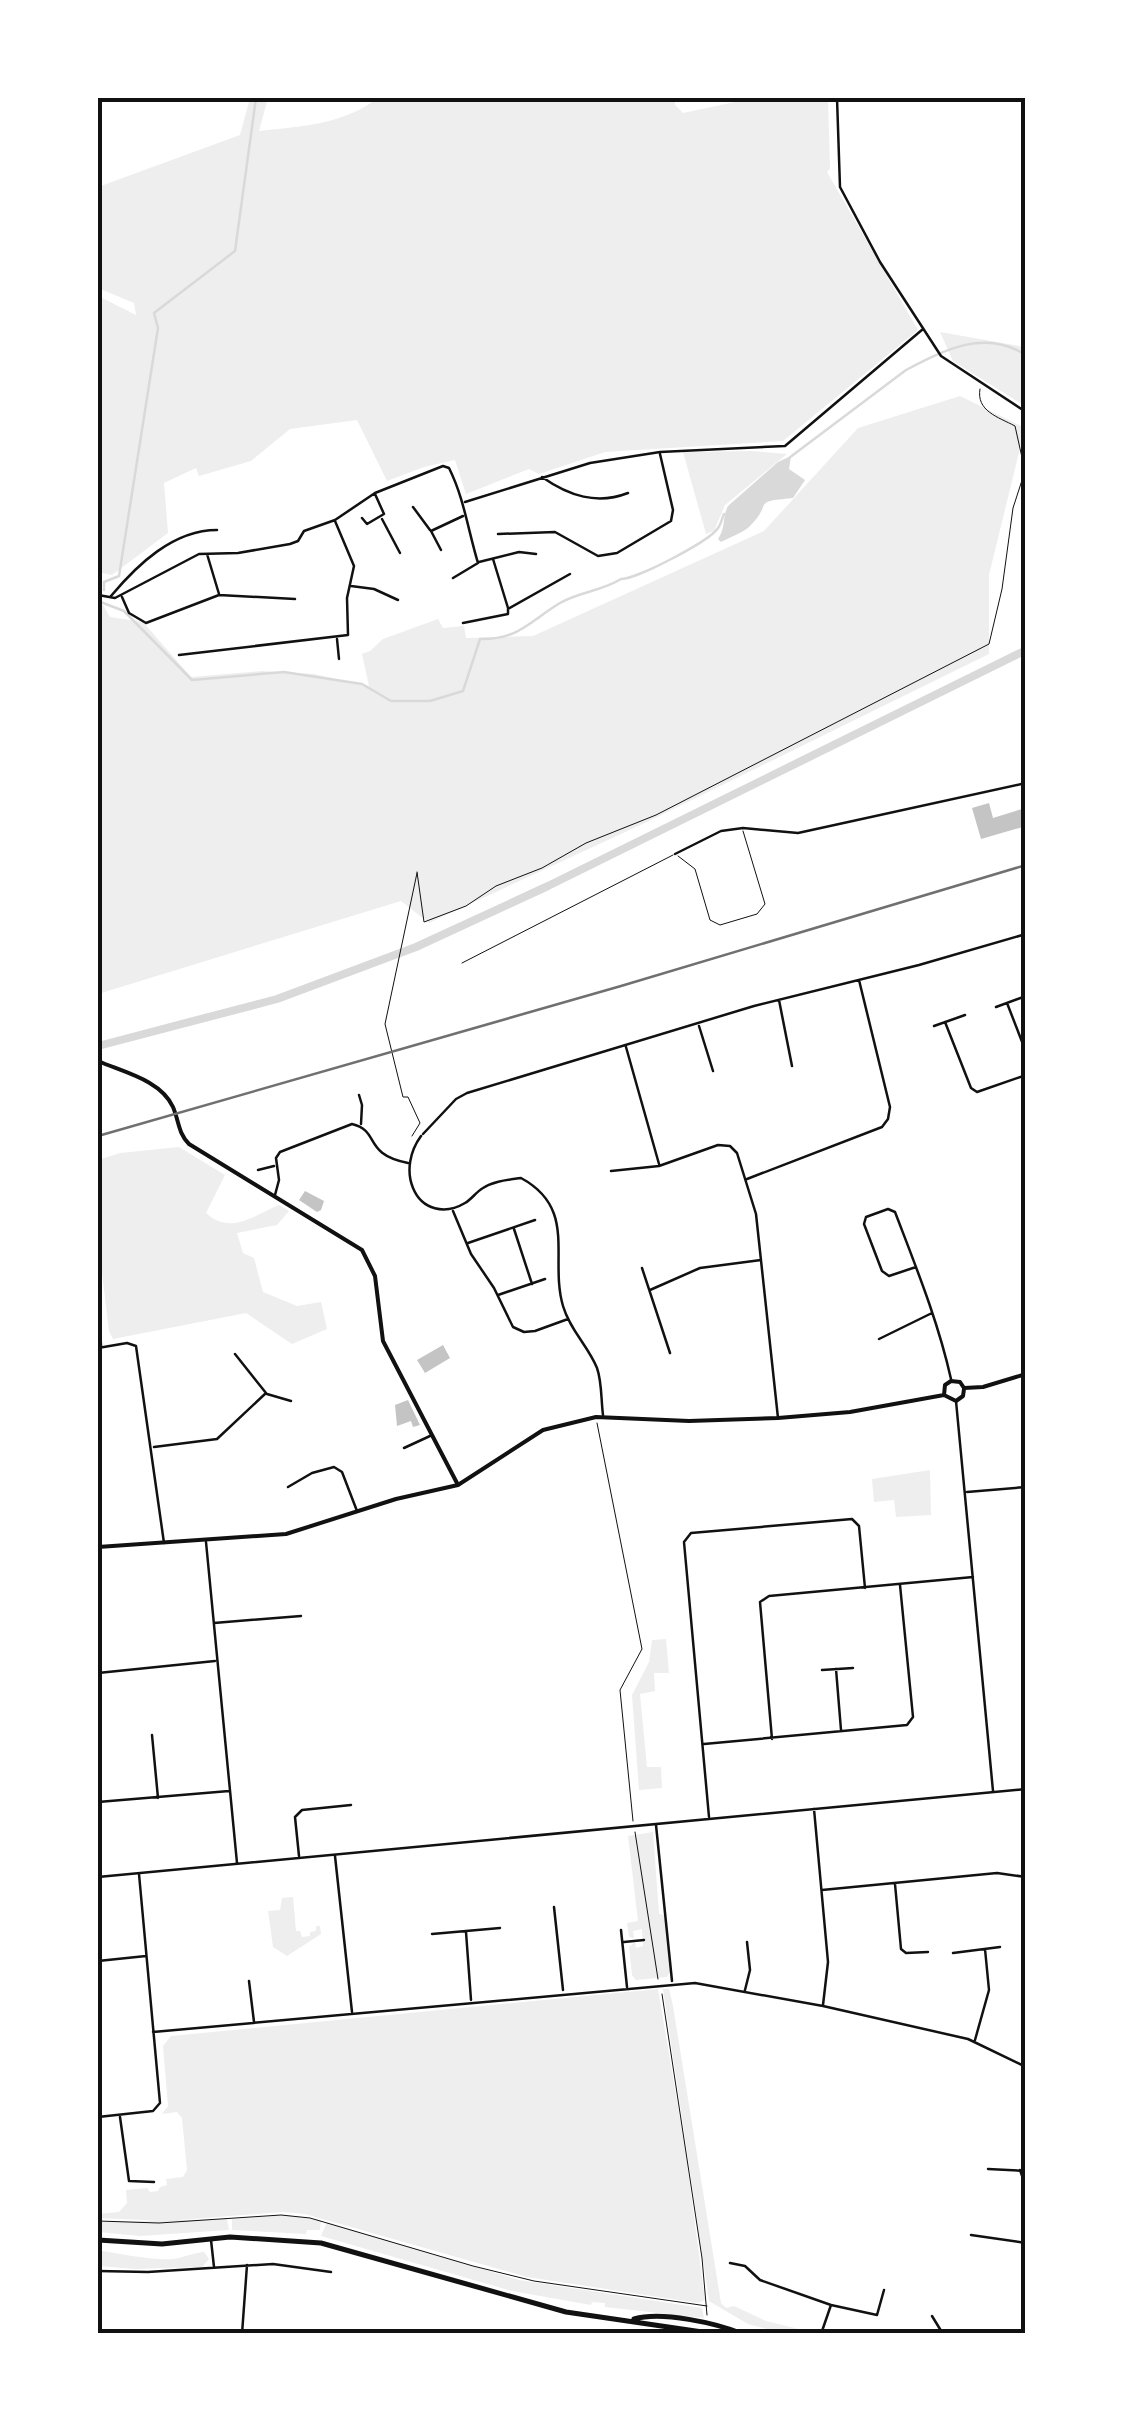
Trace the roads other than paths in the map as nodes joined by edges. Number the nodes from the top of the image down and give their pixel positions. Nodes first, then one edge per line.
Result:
1 (836, 98) edge
2 (923, 329) junction
3 (1026, 412) edge
4 (660, 452) junction
5 (541, 477) junction
6 (375, 493) junction
7 (628, 494) dead end
8 (464, 502) junction
9 (413, 507) dead end
10 (464, 516) junction
11 (362, 518) dead end
12 (382, 518) junction
13 (335, 520) junction
14 (216, 530) dead end
15 (431, 531) junction
16 (498, 534) dead end
17 (441, 550) dead end
18 (208, 554) junction
19 (400, 554) dead end
20 (536, 554) dead end
21 (493, 559) junction
22 (478, 563) junction
23 (570, 574) dead end
24 (453, 578) dead end
25 (350, 586) junction
26 (98, 594) edge
27 (122, 596) junction
28 (219, 596) junction
29 (113, 597) junction
30 (295, 599) dead end
31 (398, 600) dead end
32 (508, 609) junction
33 (463, 623) dead end
34 (337, 638) junction
35 (179, 655) dead end
36 (339, 659) dead end
37 (1026, 783) edge
38 (743, 828) junction
39 (676, 854) junction
40 (1026, 934) edge
41 (462, 963) dead end
42 (859, 980) junction
43 (1026, 996) edge
44 (779, 1000) junction
45 (1006, 1003) junction
46 (996, 1007) dead end
47 (964, 1015) dead end
48 (945, 1022) junction
49 (698, 1025) junction
50 (934, 1026) dead end
51 (626, 1047) junction
52 (1026, 1052) edge
53 (98, 1061) edge
54 (792, 1066) dead end
55 (713, 1071) dead end
56 (1026, 1076) edge
57 (359, 1095) dead end
58 (360, 1126) junction
59 (410, 1163) junction
60 (276, 1166) junction
61 (659, 1166) junction
62 (258, 1170) dead end
63 (611, 1171) dead end
64 (746, 1179) junction
65 (274, 1196) junction
66 (452, 1209) junction
67 (535, 1220) dead end
68 (513, 1227) junction
69 (466, 1243) junction
70 (761, 1260) junction
71 (916, 1266) junction
72 (642, 1268) dead end
73 (545, 1280) dead end
74 (98, 1282) edge
75 (532, 1284) junction
76 (650, 1290) junction
77 (497, 1296) junction
78 (933, 1313) junction
79 (568, 1319) junction
80 (879, 1339) dead end
81 (99, 1347) edge
82 (670, 1352) dead end
83 (234, 1354) dead end
84 (1026, 1374) edge
85 (951, 1380) junction
86 (964, 1388) junction
87 (266, 1393) junction
88 (944, 1395) junction
89 (291, 1401) dead end
90 (956, 1401) junction
91 (600, 1417) junction
92 (778, 1418) junction
93 (433, 1435) junction
94 (152, 1447) junction
95 (404, 1448) dead end
96 (458, 1485) junction
97 (1026, 1486) edge
98 (288, 1487) dead end
99 (965, 1492) junction
100 (357, 1511) junction
101 (206, 1541) junction
102 (164, 1544) junction
103 (98, 1547) edge
104 (973, 1577) junction
105 (900, 1584) junction
106 (865, 1588) junction
107 (301, 1616) dead end
108 (214, 1623) junction
109 (218, 1661) junction
110 (852, 1668) dead end
111 (836, 1669) junction
112 (822, 1670) dead end
113 (98, 1674) edge
114 (842, 1732) junction
115 (152, 1735) dead end
116 (772, 1738) junction
117 (702, 1744) junction
118 (1026, 1789) edge
119 (230, 1791) junction
120 (994, 1792) junction
121 (158, 1798) junction
122 (98, 1802) edge
123 (351, 1805) dead end
124 (814, 1809) junction
125 (710, 1819) junction
126 (656, 1824) junction
127 (335, 1854) junction
128 (299, 1858) junction
129 (237, 1864) junction
130 (139, 1873) junction
131 (98, 1877) edge
132 (1026, 1878) edge
133 (896, 1883) junction
134 (822, 1890) junction
135 (554, 1907) dead end
136 (500, 1928) dead end
137 (622, 1930) dead end
138 (466, 1932) junction
139 (432, 1934) dead end
140 (644, 1940) dead end
141 (622, 1942) junction
142 (747, 1942) dead end
143 (1000, 1947) dead end
144 (985, 1949) junction
145 (928, 1952) dead end
146 (953, 1952) dead end
147 (147, 1956) junction
148 (98, 1960) edge
149 (249, 1980) dead end
150 (672, 1982) junction
151 (627, 1987) junction
152 (745, 1990) junction
153 (564, 1993) junction
154 (471, 2002) junction
155 (823, 2006) junction
156 (352, 2013) junction
157 (254, 2022) junction
158 (153, 2032) junction
159 (975, 2042) junction
160 (1026, 2067) edge
161 (120, 2115) junction
162 (98, 2117) edge
163 (988, 2169) dead end
164 (1023, 2171) edge
165 (154, 2182) dead end
166 (1026, 2187) edge
167 (970, 2235) dead end
168 (211, 2239) junction
169 (98, 2240) edge
170 (1026, 2242) edge
171 (730, 2262) dead end
172 (247, 2265) junction
173 (214, 2269) junction
174 (98, 2271) edge
175 (330, 2272) dead end
176 (884, 2290) dead end
177 (830, 2305) junction
178 (932, 2316) dead end
179 (679, 2327) edge
180 (242, 2334) edge
181 (716, 2334) edge
182 (743, 2334) edge
183 (821, 2334) edge
184 (943, 2334) edge

1 - 2 street
2 - 3 street
2 - 4 street
4 - 5 street
4 - 16 street
5 - 7 street
5 - 8 street
6 - 8 street
6 - 12 street
6 - 13 street
8 - 10 street
9 - 15 street
10 - 15 street
10 - 22 street
11 - 12 street
12 - 19 street
13 - 18 street
13 - 25 street
14 - 29 street
15 - 17 street
18 - 27 street
18 - 28 street
20 - 21 street
21 - 22 street
21 - 32 street
22 - 24 street
23 - 32 street
25 - 31 street
25 - 34 street
26 - 29 street
27 - 28 street
27 - 29 street
28 - 30 street
32 - 33 street
34 - 35 street
34 - 36 street
37 - 38 street
38 - 39 street
38 - 39 lane
39 - 41 lane
40 - 42 street
42 - 44 street
42 - 64 street
43 - 45 street
44 - 49 street
44 - 54 street
45 - 46 street
45 - 52 street
47 - 48 street
48 - 50 street
48 - 56 street
49 - 51 street
49 - 55 street
51 - 59 street
51 - 61 street
53 - 65 street
57 - 58 street
58 - 59 street
58 - 60 street
59 - 66 street
60 - 62 street
60 - 65 street
61 - 63 street
61 - 64 street
64 - 70 street
65 - 93 street
66 - 69 street
66 - 79 street
67 - 68 street
68 - 69 street
68 - 75 street
69 - 77 street
70 - 76 street
70 - 92 street
71 - 71 street
71 - 78 street
72 - 76 street
73 - 75 street
74 - 81 street
75 - 77 street
76 - 82 street
77 - 79 street
78 - 80 street
78 - 85 street
79 - 91 street
81 - 94 street
83 - 87 street
84 - 86 street
85 - 86 street
85 - 88 street
86 - 90 street
87 - 89 street
87 - 94 street
88 - 90 street
88 - 92 street
90 - 99 street
91 - 92 street
91 - 96 street
93 - 95 street
93 - 96 street
94 - 102 street
96 - 100 street
97 - 99 street
98 - 100 street
99 - 104 street
100 - 101 street
101 - 102 street
101 - 108 street
102 - 103 street
104 - 105 street
104 - 120 street
105 - 106 street
105 - 114 street
106 - 116 street
106 - 117 street
107 - 108 street
108 - 109 street
109 - 113 street
109 - 119 street
110 - 111 street
111 - 112 street
111 - 114 street
114 - 116 street
115 - 121 street
116 - 117 street
117 - 125 street
118 - 120 street
119 - 121 street
119 - 129 street
120 - 124 street
121 - 122 street
123 - 128 street
124 - 125 street
124 - 134 street
125 - 126 street
126 - 127 street
126 - 150 street
127 - 128 street
127 - 156 street
128 - 129 street
129 - 130 street
130 - 131 street
130 - 147 street
132 - 133 street
133 - 134 street
133 - 145 street
134 - 155 street
135 - 153 street
136 - 138 street
137 - 141 street
138 - 139 street
138 - 154 street
140 - 141 street
141 - 151 street
142 - 152 street
143 - 144 street
144 - 146 street
144 - 159 street
147 - 148 street
147 - 158 street
149 - 157 street
150 - 151 street
150 - 152 street
151 - 153 street
152 - 155 street
153 - 154 street
154 - 156 street
155 - 159 street
156 - 157 street
157 - 158 street
158 - 161 street
159 - 160 street
161 - 162 street
161 - 165 street
163 - 164 street
164 - 166 street
167 - 170 street
168 - 169 main road
168 - 173 street
168 - 179 main road
171 - 177 street
172 - 173 street
172 - 175 street
172 - 180 street
173 - 174 street
176 - 177 street
177 - 183 street
178 - 184 street
179 - 181 main road
179 - 182 main road

